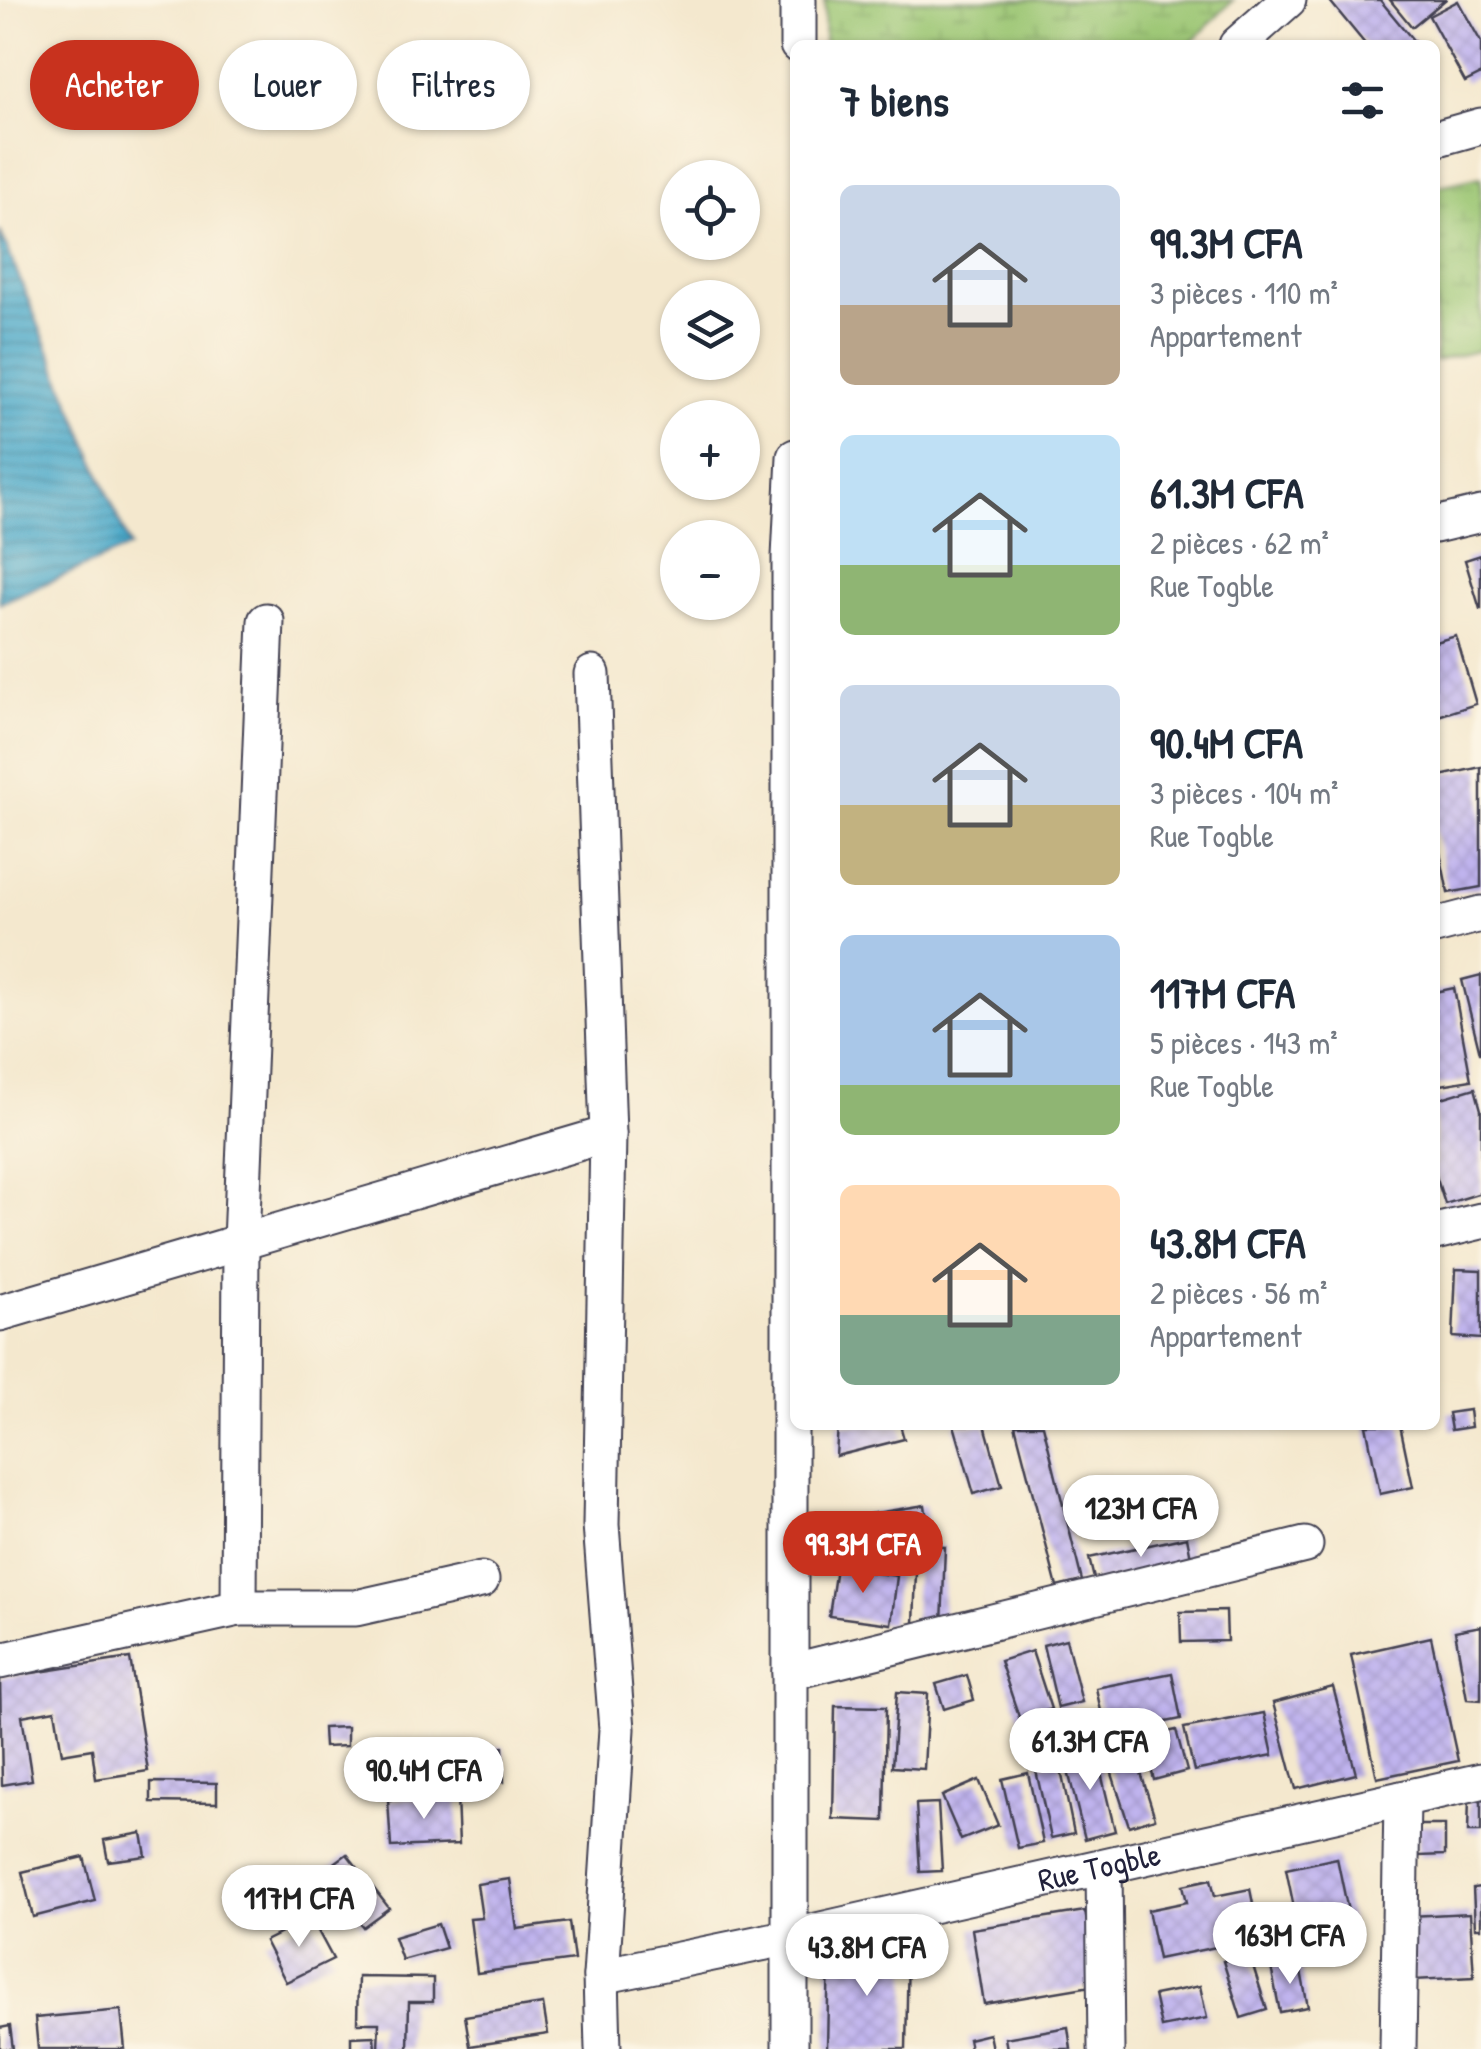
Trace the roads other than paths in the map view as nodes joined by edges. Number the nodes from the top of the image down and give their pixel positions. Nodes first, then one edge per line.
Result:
1 (798, 0) edge
2 (1288, 0) edge
3 (798, 40) edge
4 (1244, 40) edge
5 (1481, 126) edge
6 (1440, 138) edge
7 (1481, 514) edge
8 (1440, 525) edge
9 (266, 621) dead end
10 (592, 674) dead end
11 (1481, 914) edge
12 (1440, 925) edge
13 (608, 1134) junction
14 (1481, 1221) edge
15 (1440, 1231) edge
16 (241, 1242) junction
17 (0, 1312) edge
18 (793, 1430) edge
19 (1305, 1545) dead end
20 (480, 1580) dead end
21 (239, 1608) junction
22 (0, 1661) edge
23 (790, 1672) junction
24 (1481, 1781) edge
25 (1402, 1799) junction
26 (1104, 1867) junction
27 (790, 1937) junction
28 (601, 1976) junction
29 (1397, 2032) edge
30 (604, 2049) edge
31 (790, 2049) edge
32 (1106, 2049) edge

1 - 3 street
2 - 4 street
5 - 6 street
7 - 8 street
9 - 16 street
10 - 13 street
11 - 12 street
13 - 16 street
13 - 28 street
14 - 15 street
16 - 17 street
16 - 21 street
18 - 23 street
19 - 23 street
20 - 21 street
21 - 22 street
23 - 27 street
24 - 25 street, Rue Togble
25 - 26 street, Rue Togble
25 - 29 street
26 - 27 street, Rue Togble
26 - 32 street
27 - 28 street, Rue Togble
27 - 31 street
28 - 30 street

